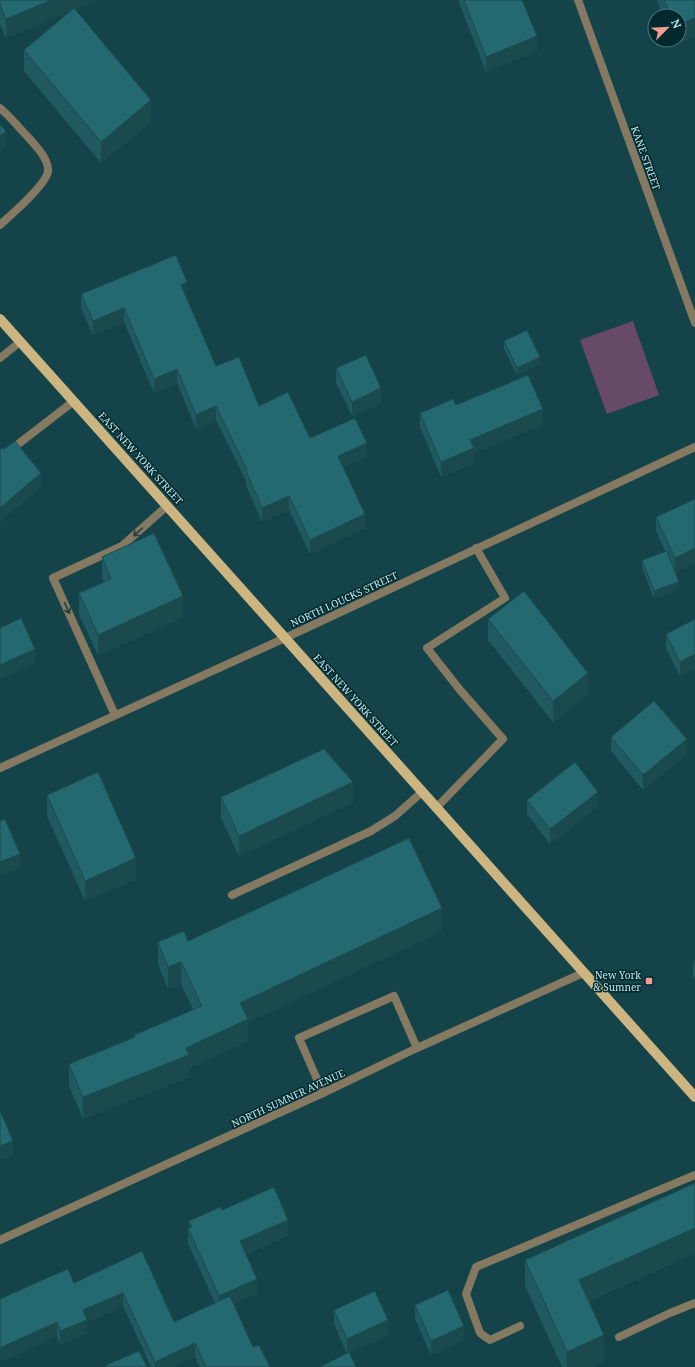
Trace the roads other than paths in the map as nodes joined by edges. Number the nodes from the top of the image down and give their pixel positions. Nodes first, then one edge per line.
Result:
1 (578, 0) edge
2 (0, 108) edge
3 (0, 225) edge
4 (0, 319) edge
5 (695, 323) edge
6 (20, 342) junction
7 (0, 358) edge
8 (74, 401) junction
9 (695, 446) edge
10 (0, 458) edge
11 (167, 506) junction
12 (476, 548) junction
13 (285, 638) junction
14 (115, 715) junction
15 (0, 768) edge
16 (422, 792) junction
17 (436, 808) junction
18 (232, 895) dead end
19 (583, 973) junction
20 (417, 1048) junction
21 (323, 1093) junction
22 (695, 1097) edge
23 (695, 1175) edge
24 (0, 1240) edge
25 (695, 1303) edge
26 (520, 1326) dead end
27 (619, 1337) dead end

1 - 5 street, KANE STREET
2 - 3 street
4 - 6 main road, EAST NEW YORK STREET
6 - 7 street
6 - 8 main road, EAST NEW YORK STREET
8 - 10 street
8 - 11 main road, EAST NEW YORK STREET
9 - 12 street, NORTH LOUCKS STREET
11 - 13 main road, EAST NEW YORK STREET
11 -> 14 street
12 - 13 street, NORTH LOUCKS STREET
12 - 17 street
13 - 14 street, NORTH LOUCKS STREET
13 - 16 main road, EAST NEW YORK STREET
14 - 15 street, NORTH LOUCKS STREET
16 - 17 main road, EAST NEW YORK STREET
16 - 18 street
17 - 19 main road, EAST NEW YORK STREET
19 - 20 street, NORTH SUMNER AVENUE
19 - 22 main road, EAST NEW YORK STREET
20 - 21 street, NORTH SUMNER AVENUE
20 - 21 street
21 - 24 street, NORTH SUMNER AVENUE
23 - 26 street
25 - 27 street

